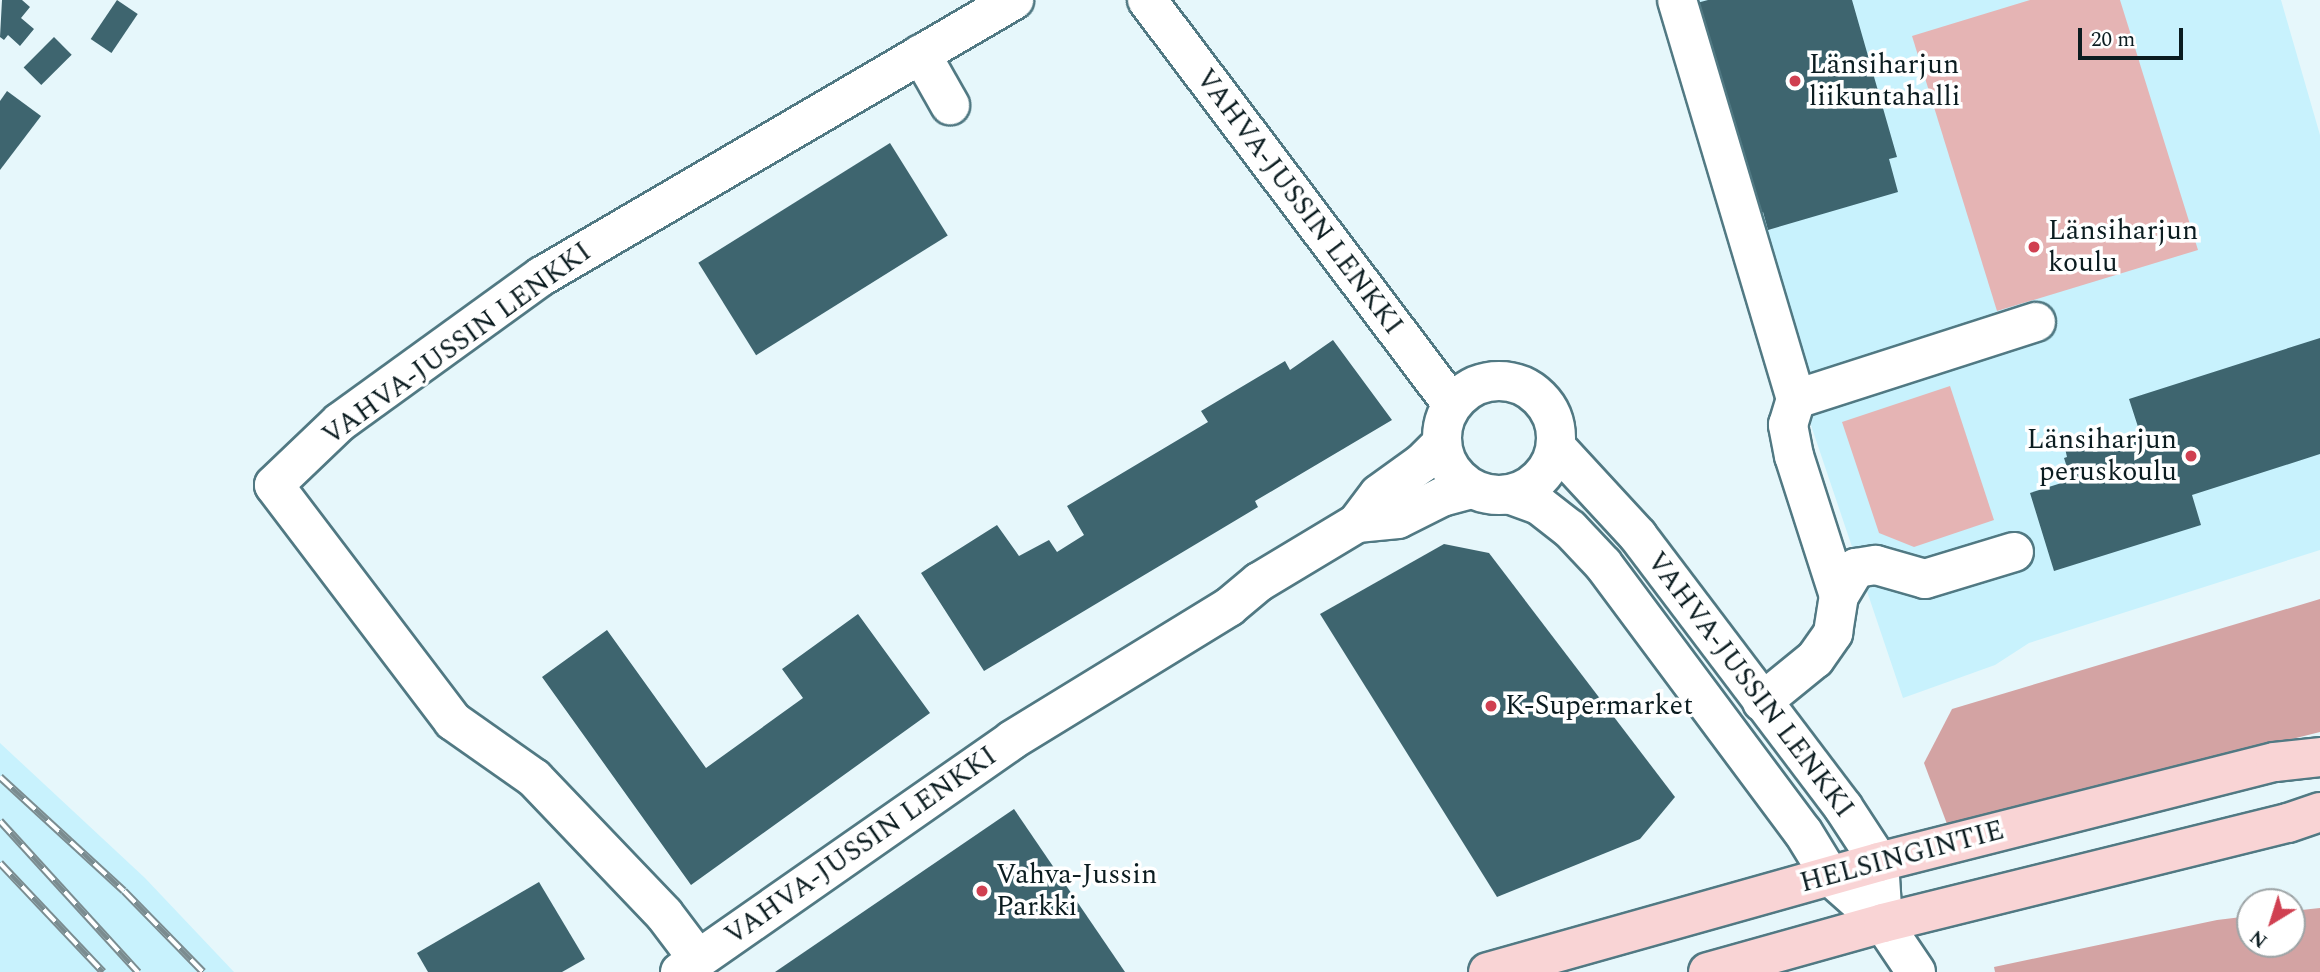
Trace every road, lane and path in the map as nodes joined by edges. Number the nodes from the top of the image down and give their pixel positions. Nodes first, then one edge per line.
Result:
1 (1014, 0) edge
2 (1147, 0) edge
3 (1676, 0) edge
4 (921, 54) junction
5 (950, 105) dead end
6 (2036, 322) dead end
7 (1796, 399) junction
8 (1452, 404) junction
9 (1441, 444) junction
10 (1556, 447) junction
11 (1471, 489) junction
12 (1511, 495) junction
13 (1357, 523) junction
14 (2014, 552) dead end
15 (1839, 596) junction
16 (1762, 702) junction
17 (2320, 757) edge
18 (2320, 812) edge
19 (1879, 862) junction
20 (1830, 876) junction
21 (1883, 923) junction
22 (689, 966) edge
23 (1488, 972) edge
24 (1708, 972) edge
25 (1916, 972) edge

1 - 4 street, VAHVA-JUSSIN LENKKI
2 - 8 street, VAHVA-JUSSIN LENKKI
3 - 7 street
4 - 5 street
4 - 22 street, VAHVA-JUSSIN LENKKI
6 - 7 street
7 - 15 street
8 - 9 street
8 - 10 street
9 - 11 street
9 - 13 street, VAHVA-JUSSIN LENKKI
10 - 12 street
10 - 16 street, VAHVA-JUSSIN LENKKI
11 - 12 street
11 - 13 street, VAHVA-JUSSIN LENKKI
12 - 20 street, VAHVA-JUSSIN LENKKI
13 - 22 street, VAHVA-JUSSIN LENKKI
14 - 15 street
15 - 16 street
16 - 19 street, VAHVA-JUSSIN LENKKI
17 - 19 main road, HELSINGINTIE
18 - 21 main road
19 - 20 main road, HELSINGINTIE
19 - 21 street, VAHVA-JUSSIN LENKKI
20 - 21 street, VAHVA-JUSSIN LENKKI
20 - 23 main road, HELSINGINTIE
21 - 24 main road
21 - 25 street

